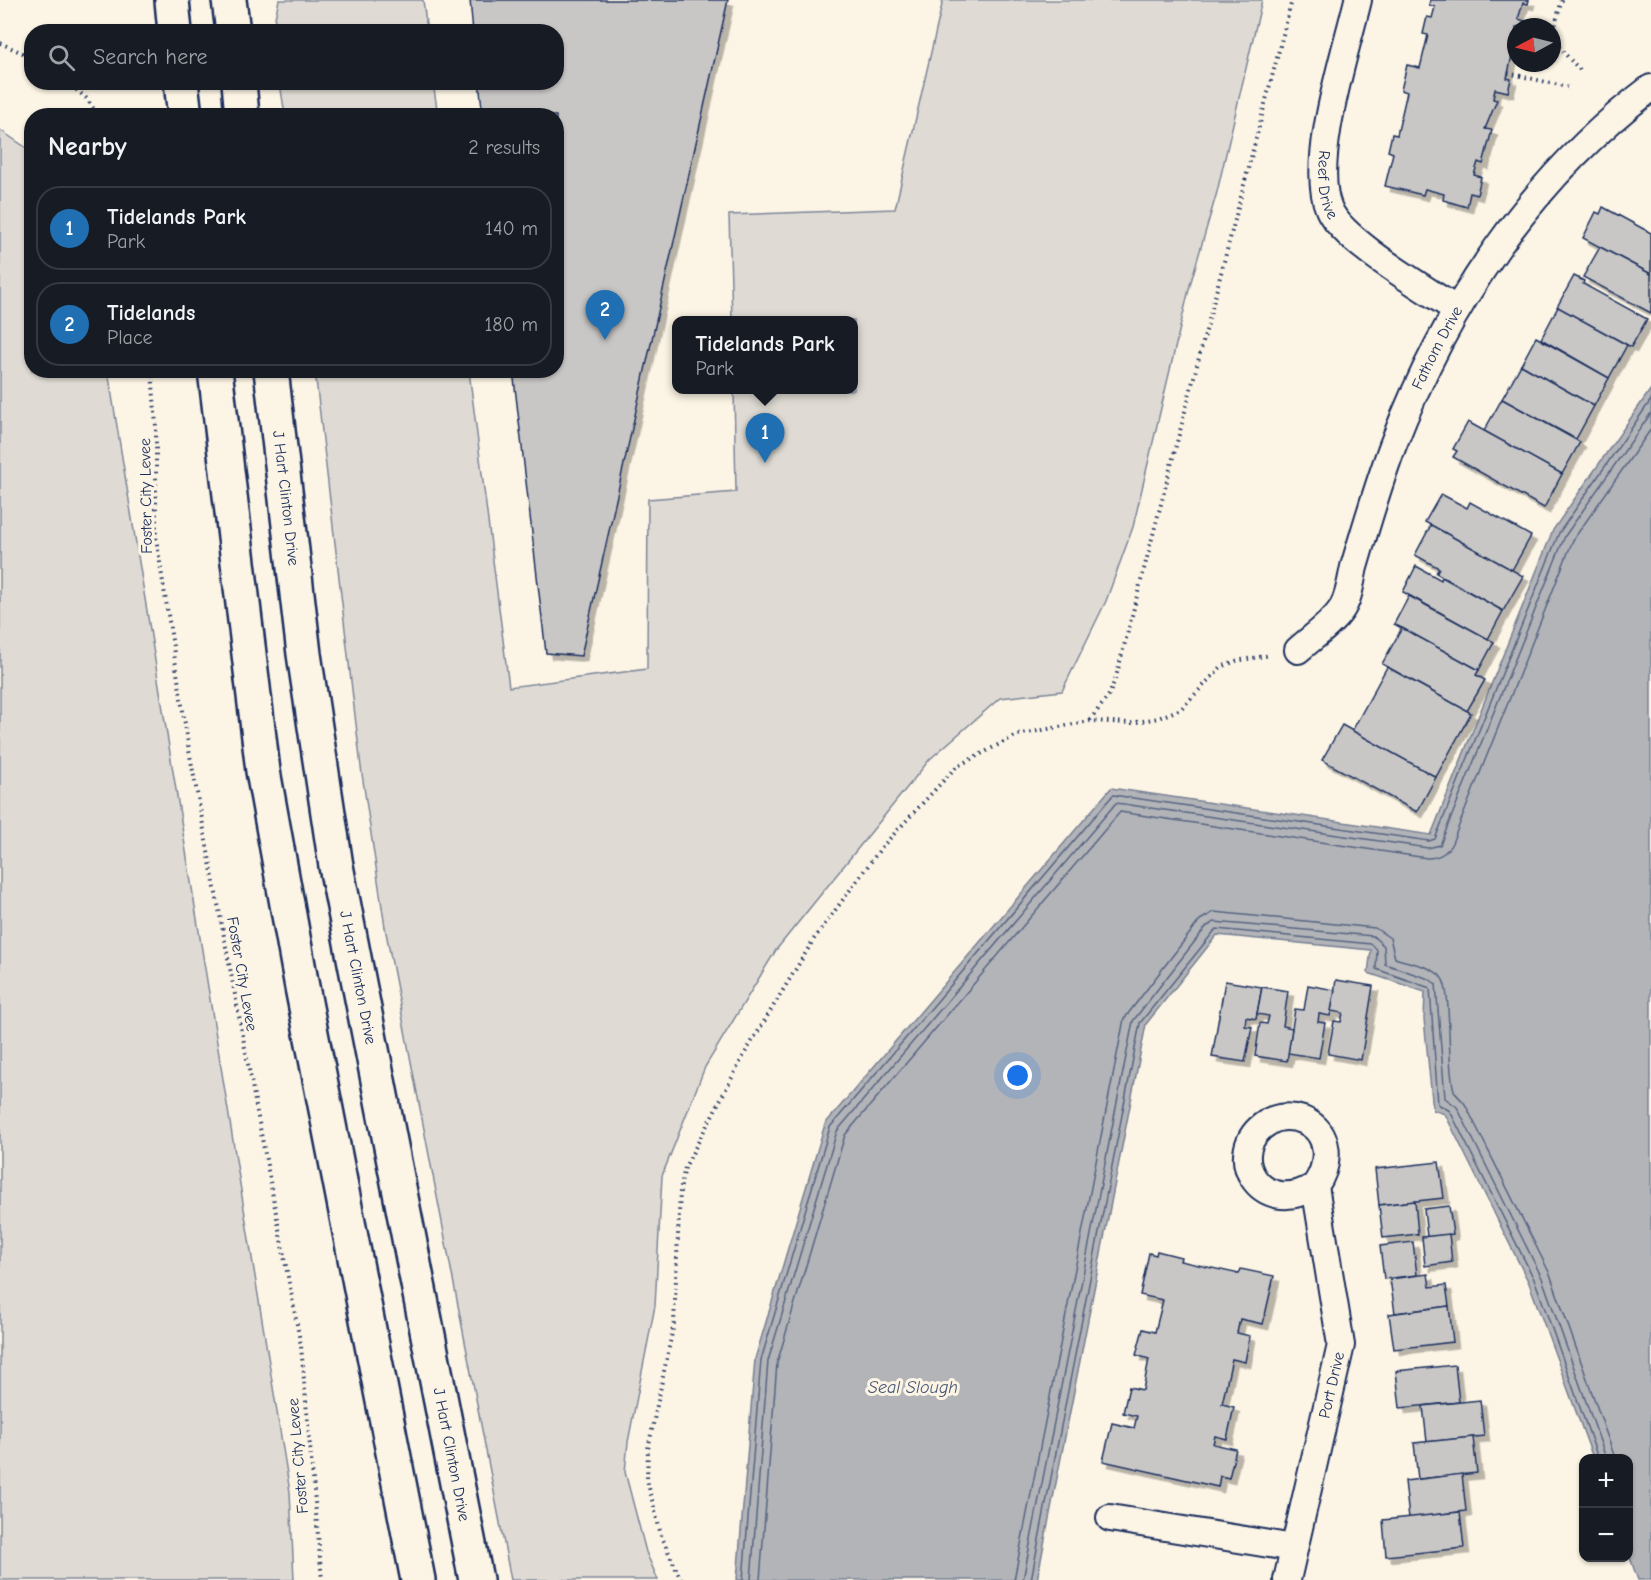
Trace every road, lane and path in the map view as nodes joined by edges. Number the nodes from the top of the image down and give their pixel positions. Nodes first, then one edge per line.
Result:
1 (172, 0) edge
2 (229, 0) edge
3 (1292, 0) edge
4 (1358, 0) edge
5 (1562, 0) edge
6 (174, 24) edge
7 (232, 24) edge
8 (0, 43) edge
9 (24, 54) edge
10 (1580, 70) dead end
11 (1508, 73) dead end
12 (1567, 87) dead end
13 (1651, 88) edge
14 (76, 90) edge
15 (182, 90) edge
16 (240, 90) edge
17 (93, 108) edge
18 (184, 108) edge
19 (241, 108) edge
20 (1456, 310) junction
21 (153, 378) edge
22 (215, 378) edge
23 (272, 378) edge
24 (1298, 650) joint
25 (1090, 721) junction
26 (1315, 1186) dead end
27 (1110, 1518) dead end
28 (1294, 1548) junction
29 (321, 1580) edge
30 (418, 1580) edge
31 (476, 1580) edge
32 (681, 1580) edge
33 (1287, 1580) edge

1 - 6 main road
2 - 7 main road
3 - 25 path
4 - 20 street, Reef Drive
5 - 10 path
8 - 9 path
11 - 12 path
13 - 20 street, Fathom Drive
14 - 17 path
15 - 18 main road
16 - 19 main road
20 - 24 street, Fathom Drive
21 - 29 path, Foster City Levee
22 - 30 main road
23 - 31 main road, J Hart Clinton Drive
24 - 25 path
25 - 32 path
26 - 28 street, Port Drive
27 - 28 street
28 - 33 street, Port Drive

